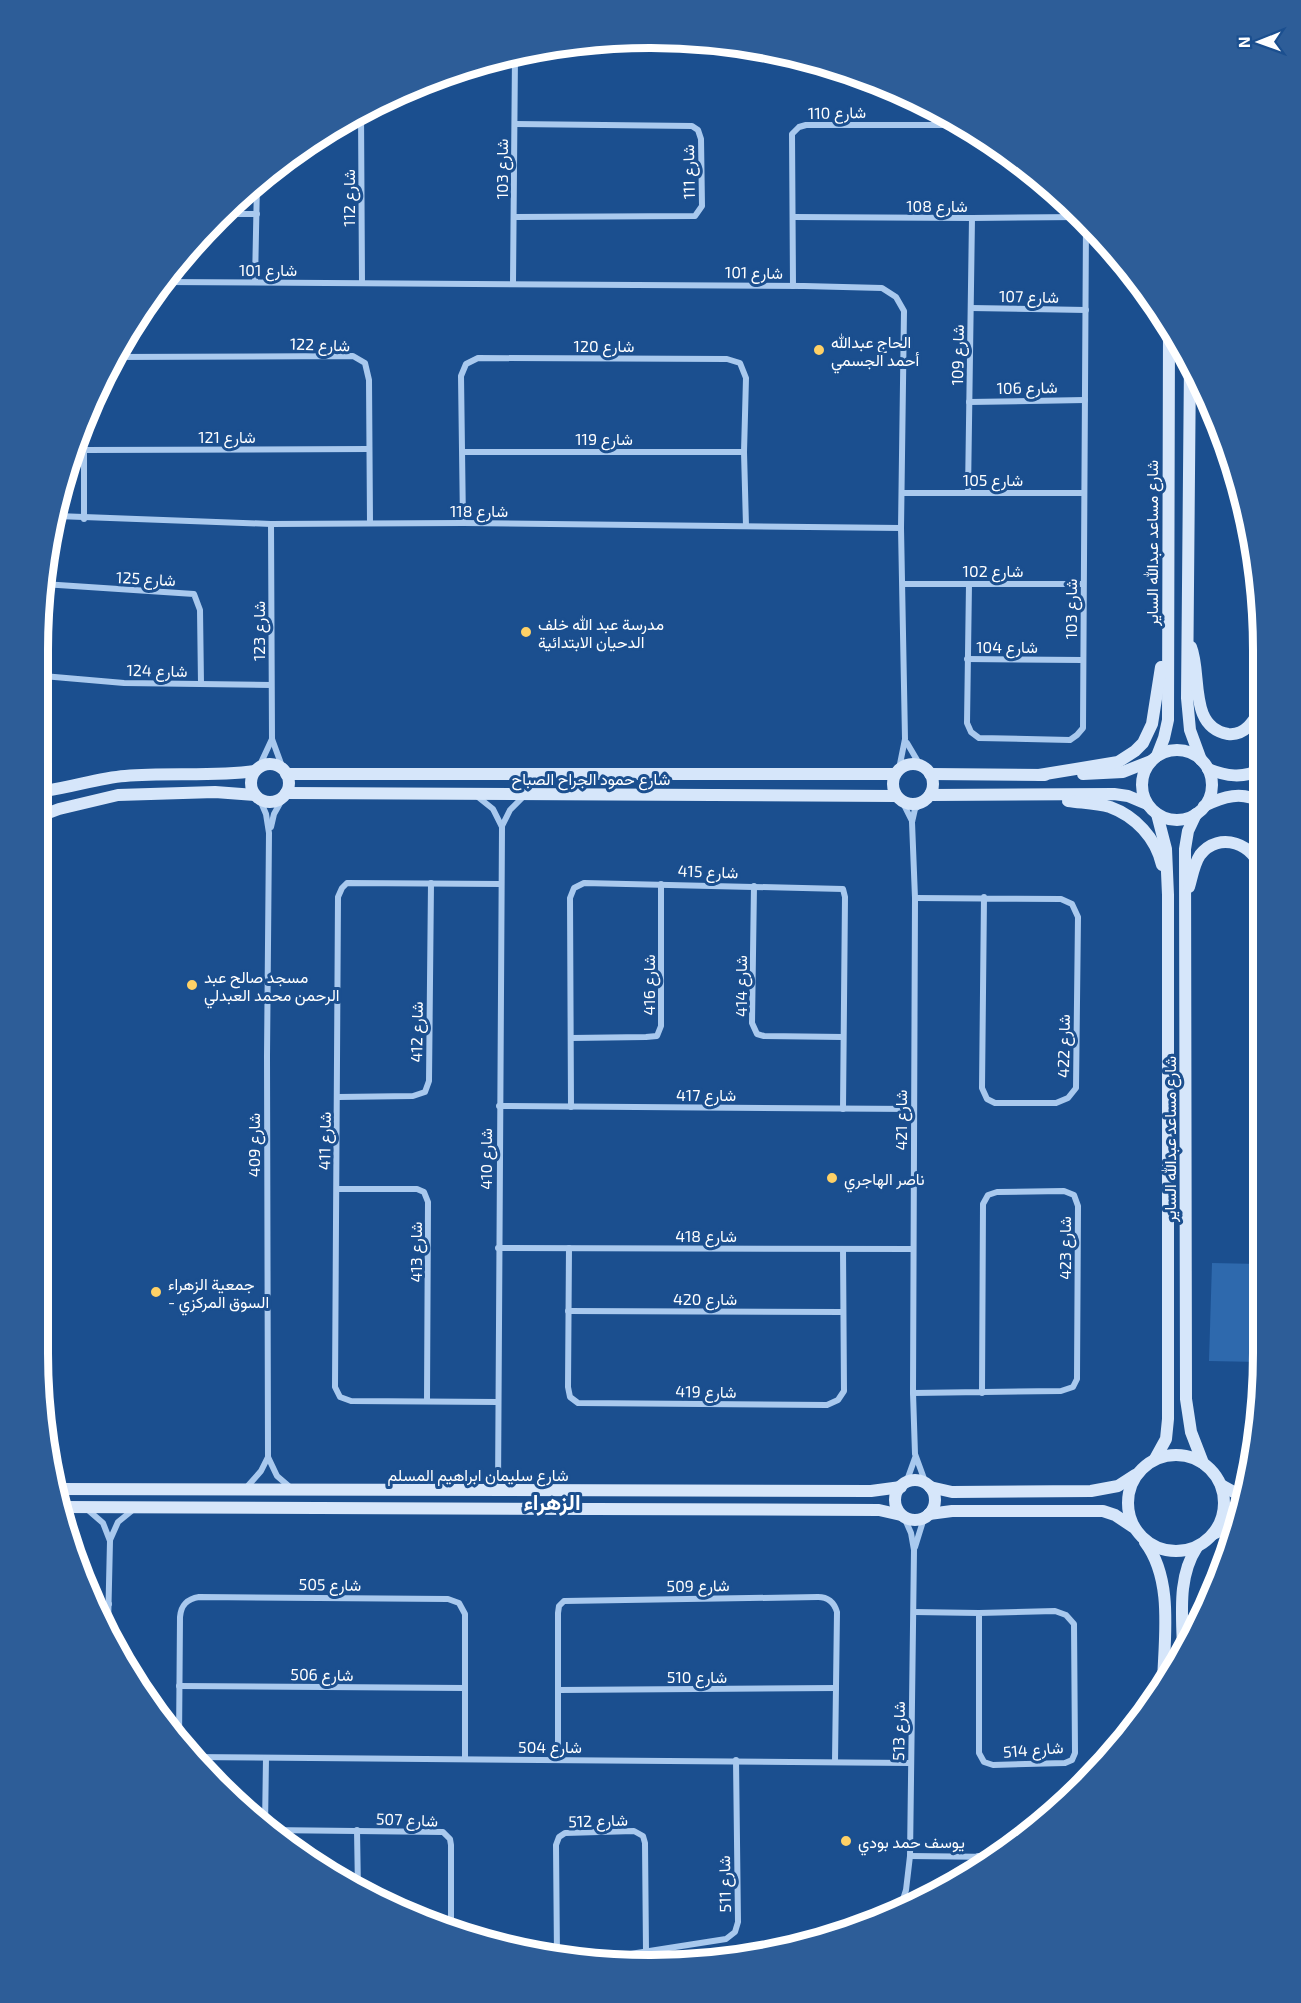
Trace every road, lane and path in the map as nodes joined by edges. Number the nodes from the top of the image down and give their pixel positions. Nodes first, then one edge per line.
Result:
1 (515, 64) edge
2 (361, 122) edge
3 (515, 124) junction
4 (944, 125) edge
5 (257, 195) edge
6 (235, 214) edge
7 (256, 214) junction
8 (515, 217) junction
9 (793, 217) junction
10 (1069, 217) edge
11 (972, 219) junction
12 (1086, 234) edge
13 (175, 282) edge
14 (255, 282) junction
15 (362, 283) junction
16 (513, 284) junction
17 (793, 286) junction
18 (971, 309) junction
19 (1086, 310) junction
20 (1169, 344) edge
21 (125, 357) edge
22 (1190, 382) edge
23 (1085, 400) junction
24 (969, 402) junction
25 (85, 444) edge
26 (369, 449) junction
27 (85, 450) junction
28 (463, 452) junction
29 (744, 452) junction
30 (968, 492) junction
31 (902, 493) junction
32 (1084, 493) junction
33 (64, 517) edge
34 (84, 519) junction
35 (370, 523) junction
36 (463, 523) junction
37 (272, 524) junction
38 (747, 526) junction
39 (901, 528) junction
40 (903, 584) junction
41 (969, 584) junction
42 (1083, 584) junction
43 (52, 585) edge
44 (1167, 618) junction
45 (1188, 638) junction
46 (967, 659) junction
47 (1083, 660) junction
48 (48, 676) edge
49 (201, 684) junction
50 (271, 685) junction
51 (1253, 721) edge
52 (272, 739) junction
53 (905, 739) junction
54 (1154, 758) junction
55 (1204, 764) junction
56 (920, 765) junction
57 (257, 769) junction
58 (285, 771) junction
59 (897, 772) junction
60 (1253, 773) edge
61 (179, 774) junction
62 (591, 774) junction
63 (930, 774) junction
64 (815, 775) junction
65 (1039, 775) junction
66 (1054, 775) junction
67 (48, 790) edge
68 (179, 793) junction
69 (591, 794) junction
70 (284, 795) junction
71 (474, 795) junction
72 (525, 795) junction
73 (814, 795) junction
74 (1040, 795) junction
75 (1054, 795) junction
76 (258, 798) junction
77 (927, 798) junction
78 (899, 799) junction
79 (1253, 799) edge
80 (1148, 804) junction
81 (1200, 810) junction
82 (48, 813) edge
83 (1157, 814) junction
84 (912, 822) junction
85 (502, 827) junction
86 (269, 833) junction
87 (1253, 853) edge
88 (431, 884) junction
89 (501, 884) junction
90 (662, 884) junction
91 (754, 886) junction
92 (1168, 895) junction
93 (915, 897) junction
94 (984, 897) junction
95 (1186, 897) junction
96 (843, 1037) junction
97 (571, 1038) junction
98 (338, 1097) junction
99 (499, 1106) junction
100 (571, 1107) junction
101 (843, 1108) junction
102 (913, 1109) junction
103 (337, 1189) junction
104 (498, 1248) junction
105 (568, 1248) junction
106 (843, 1249) junction
107 (913, 1249) junction
108 (568, 1311) junction
109 (843, 1312) junction
110 (913, 1393) junction
111 (982, 1393) junction
112 (427, 1400) junction
113 (498, 1402) junction
114 (915, 1454) junction
115 (268, 1457) junction
116 (1155, 1459) junction
117 (1203, 1463) junction
118 (1140, 1470) junction
119 (903, 1485) junction
120 (928, 1485) junction
121 (1221, 1485) junction
122 (64, 1489) edge
123 (245, 1489) junction
124 (293, 1489) junction
125 (704, 1490) junction
126 (498, 1491) junction
127 (687, 1491) junction
128 (1043, 1492) junction
129 (1236, 1493) edge
130 (69, 1507) edge
131 (84, 1508) junction
132 (137, 1508) junction
133 (688, 1510) junction
134 (703, 1510) junction
135 (1044, 1511) junction
136 (902, 1516) junction
137 (927, 1516) junction
138 (1226, 1528) edge
139 (1138, 1532) junction
140 (1212, 1535) junction
141 (110, 1541) junction
142 (1197, 1547) junction
143 (915, 1550) junction
144 (104, 1604) edge
145 (109, 1604) junction
146 (914, 1612) junction
147 (979, 1613) junction
148 (108, 1616) edge
149 (1183, 1634) edge
150 (1163, 1668) edge
151 (179, 1686) junction
152 (836, 1688) junction
153 (465, 1689) junction
154 (559, 1690) junction
155 (179, 1726) edge
156 (204, 1757) edge
157 (266, 1758) junction
158 (465, 1759) junction
159 (558, 1760) junction
160 (736, 1760) junction
161 (836, 1761) junction
162 (910, 1763) junction
163 (267, 1816) edge
164 (283, 1829) edge
165 (357, 1830) junction
166 (910, 1856) junction
167 (978, 1856) edge
168 (358, 1879) edge
169 (903, 1899) edge
170 (451, 1921) edge
171 (557, 1947) edge
172 (646, 1951) junction
173 (626, 1954) edge

1 - 3 street, شارع 103
2 - 15 street, شارع 112
3 - 8 street, شارع 103
3 - 8 street, شارع 111
4 - 9 street, شارع 110
5 - 7 street
6 - 7 street
7 - 14 street
8 - 16 street, شارع 103
9 - 11 street, شارع 108
9 - 17 street, شارع 110
10 - 11 street, شارع 108
11 - 18 street, شارع 109
12 - 19 street, شارع 103
13 - 14 street, شارع 101
14 - 15 street, شارع 101
15 - 16 street, شارع 101
16 - 17 street, شارع 101
17 - 31 street, شارع 101
18 - 19 street, شارع 107
18 - 24 street, شارع 109
19 - 23 street, شارع 103
20 - 44 street, شارع مساعد عبدالله الساير
21 - 26 street, شارع 122
22 - 45 street
23 - 24 street, شارع 106
23 - 32 street, شارع 103
24 - 30 street, شارع 109
25 - 27 street
26 - 27 street, شارع 121
26 - 35 street, شارع 122
27 - 34 street
28 - 29 street, شارع 119
28 - 29 street, شارع 120
28 - 36 street, شارع 120
29 - 38 street, شارع 120
30 - 31 street, شارع 105
30 - 32 street, شارع 105
31 - 39 street, شارع 101
32 - 42 street, شارع 103
33 - 34 street, شارع 118
34 - 37 street, شارع 118
35 - 36 street, شارع 118
35 - 37 street, شارع 118
36 - 38 street, شارع 118
37 - 50 street, شارع 123
38 - 39 street, شارع 118
39 - 40 street, شارع 101
40 - 41 street, شارع 102
40 - 53 street, شارع 101
41 - 42 street, شارع 102
41 - 46 street, شارع 103
42 - 47 street, شارع 103
43 - 49 street, شارع 125
44 - 54 street, شارع مساعد عبدالله الساير
44 - 65 street
45 - 51 street
45 - 55 street
46 - 47 street, شارع 104
46 - 47 street, شارع 103
48 - 49 street, شارع 124
49 - 50 street, شارع 124
50 - 52 street, شارع 123
52 - 57 street, شارع 123
52 - 58 street, شارع 123
53 - 56 street, شارع 101
53 - 59 street, شارع 101
54 - 55 street
54 - 66 street
54 - 80 street
55 - 60 street
55 - 81 street
56 - 59 street
56 - 63 street
57 - 58 street
57 - 61 street
57 - 76 street
58 - 62 street, شارع حمود الجراح الصباح
58 - 70 street
59 - 64 street, شارع حمود الجراح الصباح
59 - 78 street
61 - 67 street
61 - 68 street
62 - 64 street, شارع حمود الجراح الصباح
62 - 69 street
63 - 65 street
63 - 77 street
64 - 73 street
65 - 66 street
66 - 75 street
68 - 76 street
68 - 82 street
69 - 72 street, شارع حمود الجراح الصباح
69 - 73 street, شارع حمود الجراح الصباح
70 - 71 street, شارع حمود الجراح الصباح
70 - 76 street
70 - 86 street, شارع 409
71 - 72 street, شارع حمود الجراح الصباح
71 - 85 street
72 - 85 street
73 - 78 street, شارع حمود الجراح الصباح
74 - 75 street
74 - 77 street
74 - 92 street
75 - 80 street
76 - 86 street, شارع 409
77 - 78 street
77 - 84 street
78 - 84 street, شارع 421
79 - 81 street
80 - 83 street
81 - 83 street
81 - 95 street, شارع مساعد عبدالله الساير
83 - 92 street, شارع مساعد عبدالله الساير
84 - 93 street, شارع 421
85 - 89 street, شارع 410
86 - 115 street, شارع 409
87 - 95 street
88 - 89 street, شارع 411
88 - 98 street, شارع 412
88 - 98 street, شارع 411
89 - 99 street, شارع 410
90 - 91 street, شارع 415
90 - 97 street, شارع 416
90 - 97 street, شارع 415
91 - 96 street, شارع 414
91 - 96 street, شارع 415
92 - 116 street, شارع مساعد عبدالله الساير
93 - 94 street, شارع 422
93 - 102 street, شارع 421
94 - 94 street, شارع 422
95 - 117 street, شارع مساعد عبدالله الساير
96 - 101 street, شارع 415
97 - 100 street, شارع 415
98 - 103 street, شارع 411
99 - 100 street, شارع 417
99 - 104 street, شارع 410
100 - 101 street, شارع 417
101 - 102 street, شارع 417
102 - 107 street, شارع 421
103 - 112 street, شارع 413
103 - 112 street, شارع 411
104 - 105 street, شارع 418
104 - 113 street, شارع 410
105 - 106 street, شارع 418
105 - 108 street, شارع 419
106 - 107 street, شارع 418
106 - 109 street, شارع 419
107 - 110 street, شارع 421
108 - 109 street, شارع 420
108 - 109 street, شارع 419
110 - 111 street, شارع 423
110 - 114 street, شارع 421
111 - 111 street, شارع 423
112 - 113 street, شارع 411
113 - 126 street, شارع 410
114 - 119 street, شارع 421
114 - 120 street, شارع 421
115 - 123 street
115 - 124 street
116 - 117 street
116 - 118 street
117 - 121 street
118 - 128 street
118 - 139 street
119 - 120 street
119 - 125 street, شارع سليمان ابراهيم المسلم
119 - 136 street
120 - 128 street
120 - 137 street
121 - 129 street
121 - 140 street
122 - 123 street, شارع سليمان ابراهيم المسلم
123 - 124 street, شارع سليمان ابراهيم المسلم
124 - 126 street, شارع سليمان ابراهيم المسلم
125 - 127 street, شارع سليمان ابراهيم المسلم
125 - 134 street
126 - 127 street, شارع سليمان ابراهيم المسلم
127 - 133 street
128 - 135 street
130 - 131 street
131 - 132 street
131 - 141 street
132 - 133 street
132 - 141 street
133 - 134 street
134 - 136 street
135 - 137 street
135 - 139 street
136 - 137 street
136 - 143 street, شارع 513
137 - 143 street, شارع 513
138 - 140 street
139 - 142 street
139 - 150 street
140 - 142 street
141 - 145 street
142 - 149 street
143 - 146 street, شارع 513
144 - 145 street
145 - 148 street
146 - 147 street, شارع 514
146 - 162 street, شارع 513
147 - 147 street, شارع 514
151 - 153 street, شارع 506
151 - 153 street, شارع 505
151 - 155 street, شارع 505
152 - 154 street, شارع 510
152 - 154 street, شارع 509
152 - 161 street, شارع 509
153 - 158 street, شارع 505
154 - 159 street, شارع 509
156 - 157 street, شارع 504
157 - 158 street, شارع 504
157 - 163 street, شارع 507
158 - 159 street, شارع 504
159 - 160 street, شارع 504
160 - 161 street, شارع 504
160 - 172 street, شارع 511
161 - 162 street, شارع 504
162 - 166 street, شارع 513
164 - 165 street, شارع 507
165 - 168 street
165 - 170 street, شارع 507
166 - 167 street
166 - 169 street, شارع 513
171 - 172 street, شارع 512
172 - 173 street, شارع 511

